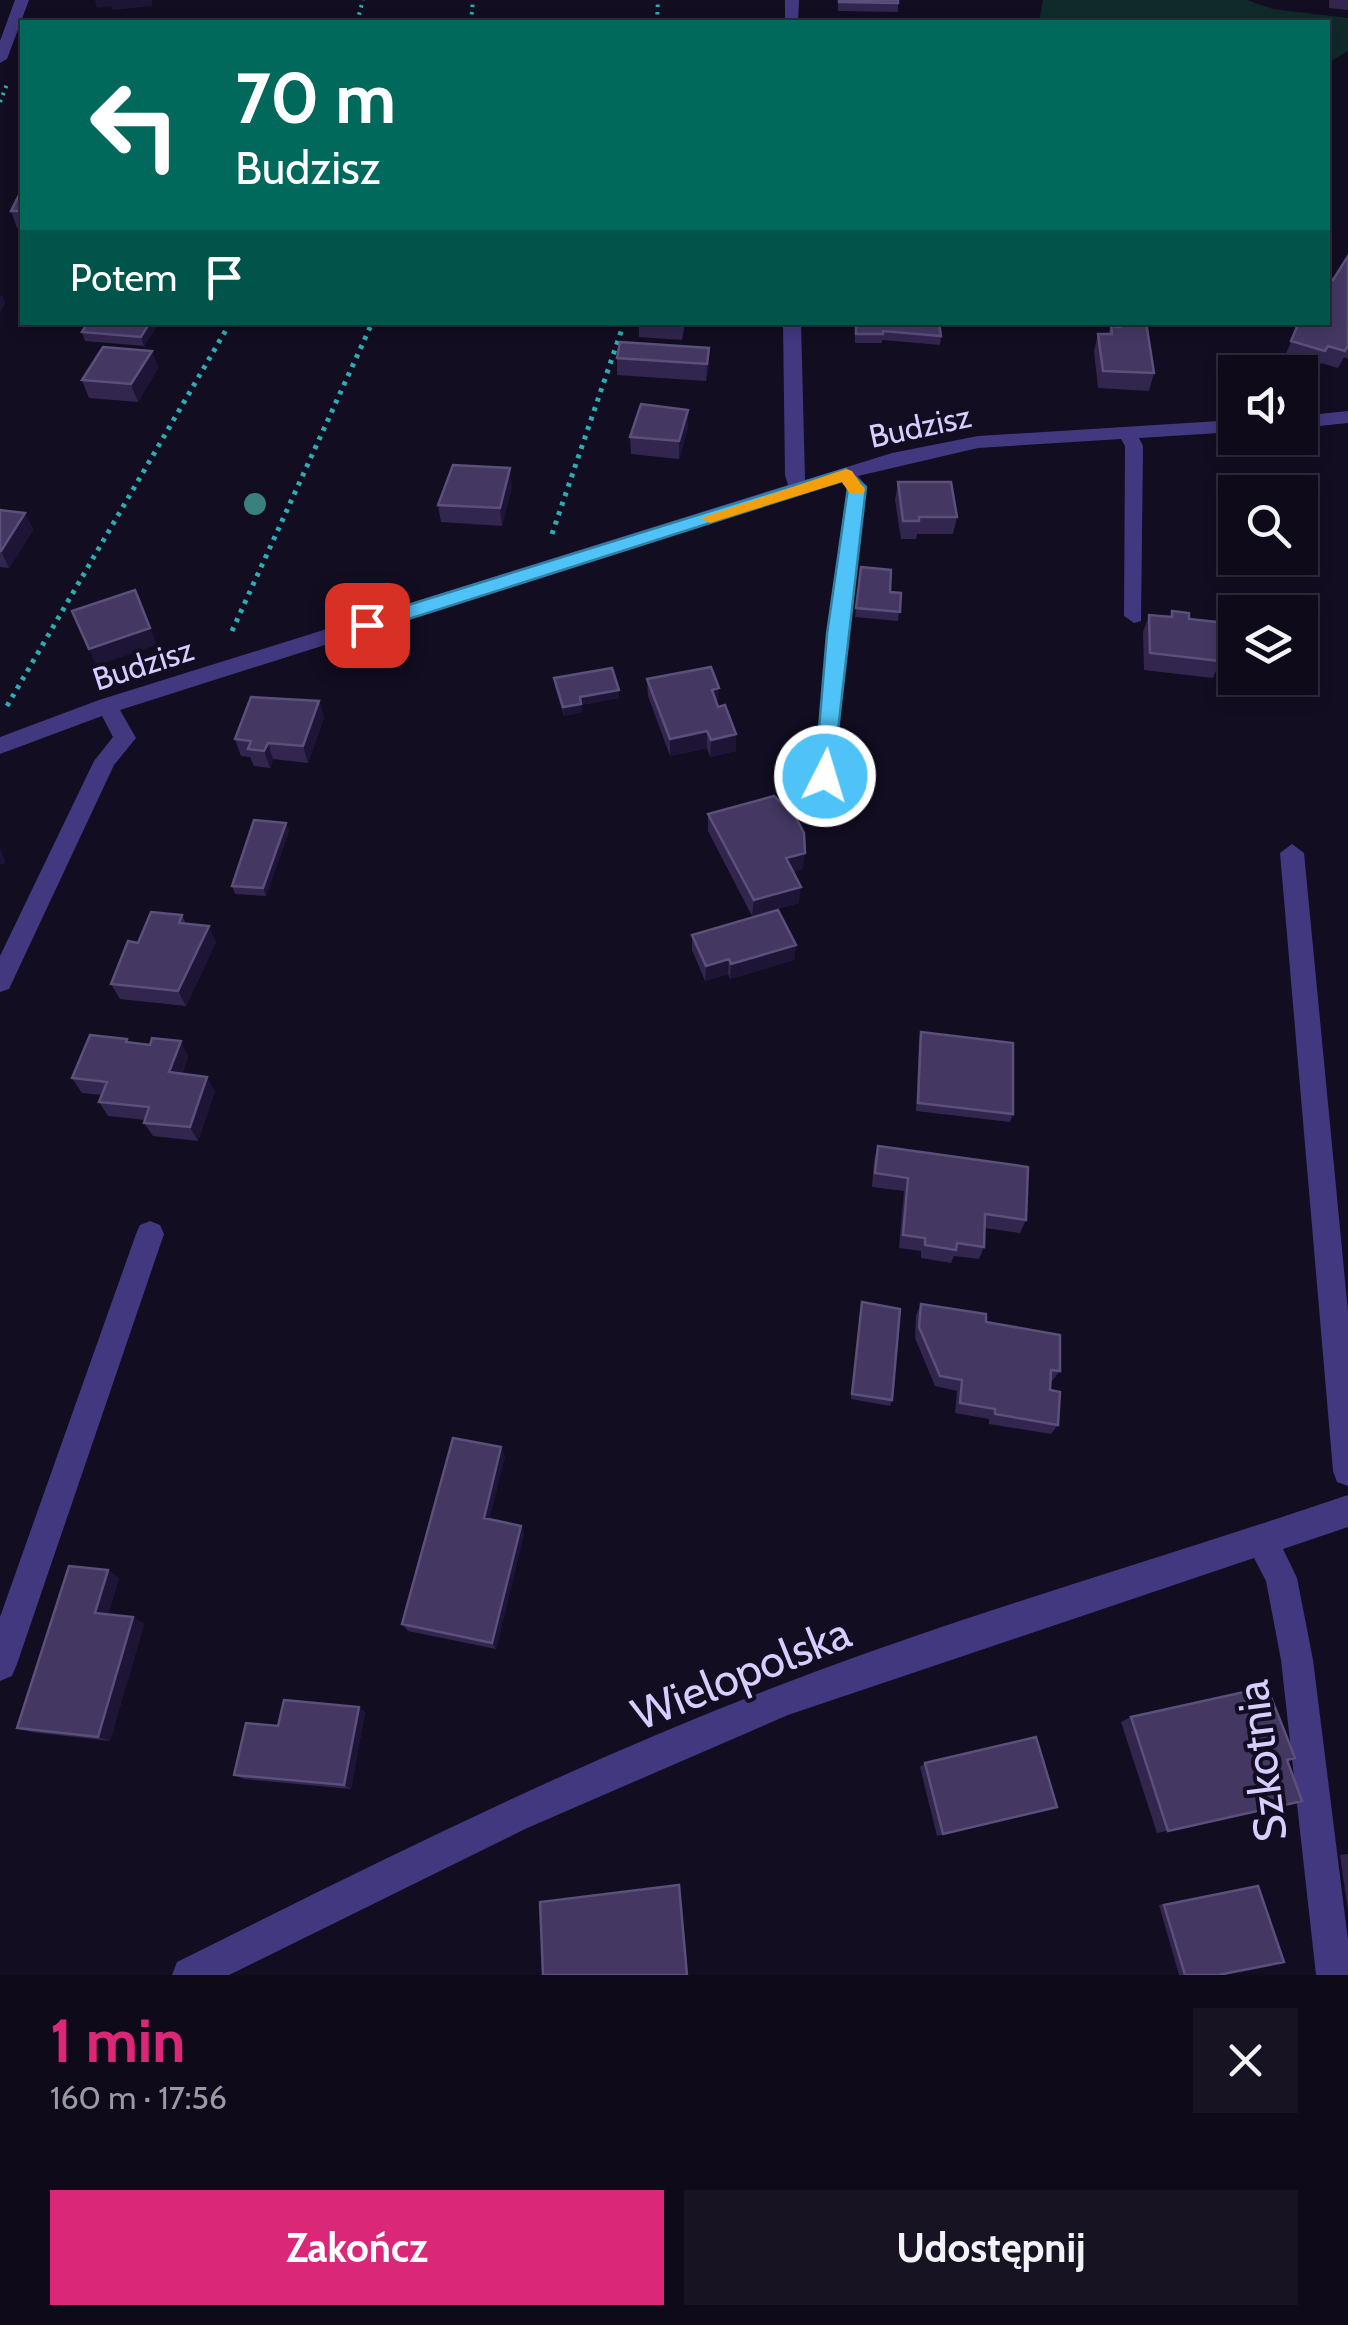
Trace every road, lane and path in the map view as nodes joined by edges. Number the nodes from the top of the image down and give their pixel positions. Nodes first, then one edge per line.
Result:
1 (22, 0) edge
2 (0, 59) edge
3 (228, 325) edge
4 (371, 325) edge
5 (623, 325) edge
6 (792, 325) edge
7 (1348, 417) edge
8 (1318, 420) edge
9 (1218, 427) edge
10 (1128, 433) junction
11 (846, 474) junction
12 (799, 490) junction
13 (554, 567) junction
14 (1134, 616) dead end
15 (229, 668) junction
16 (106, 706) junction
17 (0, 718) edge
18 (0, 746) edge
19 (825, 776) dead end
20 (1292, 854) dead end
21 (0, 982) edge
22 (150, 1234) dead end
23 (1348, 1471) edge
24 (1348, 1510) edge
25 (1262, 1540) junction
26 (0, 1664) edge
27 (190, 1975) edge
28 (1334, 1975) edge

1 - 2 street
3 - 17 path
4 - 15 path
5 - 13 path
6 - 12 street
7 - 8 street
9 - 10 street, Budzisz
10 - 11 street, Budzisz
10 - 14 street
11 - 12 street, Budzisz
11 - 19 street
12 - 13 street, Budzisz
13 - 15 street, Budzisz
15 - 16 street, Budzisz
16 - 18 street, Budzisz
16 - 21 street
20 - 23 street
22 - 26 street
24 - 25 street, Wielopolska
25 - 27 street, Wielopolska
25 - 28 street, Szkotnia

